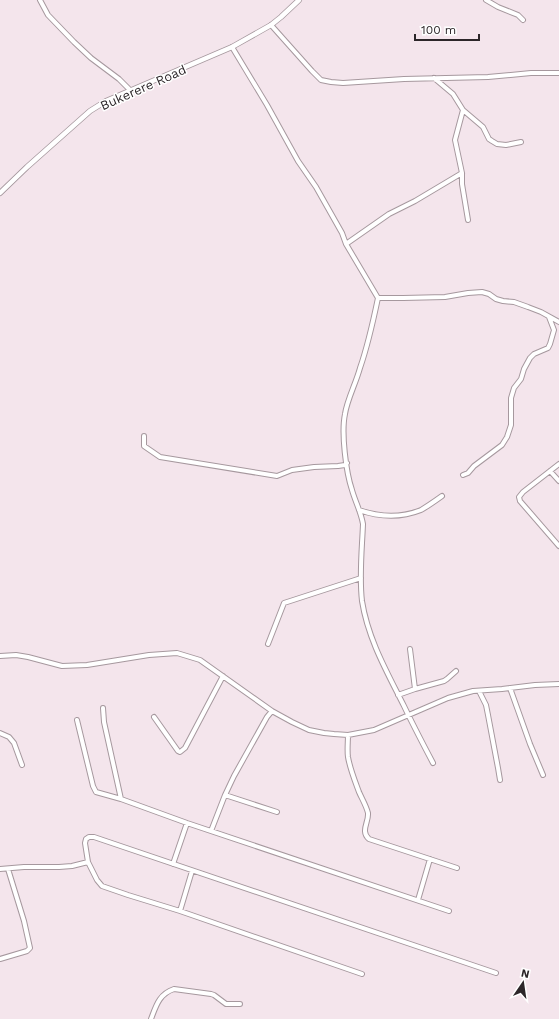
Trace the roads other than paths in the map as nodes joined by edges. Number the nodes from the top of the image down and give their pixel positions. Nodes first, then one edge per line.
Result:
1 (40, 0) edge
2 (299, 0) edge
3 (486, 0) edge
4 (523, 20) dead end
5 (271, 25) junction
6 (232, 47) junction
7 (559, 73) edge
8 (434, 78) junction
9 (130, 90) junction
10 (463, 110) junction
11 (521, 142) dead end
12 (462, 173) junction
13 (0, 193) edge
14 (468, 220) dead end
15 (346, 244) junction
16 (378, 298) junction
17 (549, 317) junction
18 (559, 322) edge
19 (144, 436) dead end
20 (347, 463) junction
21 (559, 464) edge
22 (550, 471) junction
23 (463, 475) dead end
24 (559, 481) edge
25 (442, 496) dead end
26 (359, 510) junction
27 (559, 546) edge
28 (361, 578) junction
29 (268, 644) dead end
30 (410, 649) dead end
31 (0, 656) edge
32 (456, 671) dead end
33 (223, 676) junction
34 (559, 684) edge
35 (510, 688) junction
36 (415, 689) junction
37 (479, 691) junction
38 (398, 695) junction
39 (103, 708) dead end
40 (272, 711) junction
41 (408, 715) junction
42 (154, 717) dead end
43 (77, 720) dead end
44 (0, 733) edge
45 (348, 735) junction
46 (433, 763) dead end
47 (22, 765) dead end
48 (543, 775) dead end
49 (500, 780) dead end
50 (225, 795) junction
51 (121, 799) junction
52 (277, 812) dead end
53 (187, 823) junction
54 (211, 831) junction
55 (430, 859) junction
56 (88, 862) junction
57 (174, 864) junction
58 (457, 868) dead end
59 (8, 869) junction
60 (0, 870) edge
61 (192, 871) junction
62 (418, 900) junction
63 (180, 911) junction
64 (449, 911) dead end
65 (0, 959) edge
66 (496, 973) dead end
67 (362, 974) dead end
68 (240, 1004) dead end
69 (151, 1019) edge

1 - 9 street
2 - 5 street, Bukerere Road
3 - 4 street
5 - 6 street, Bukerere Road
5 - 8 street
6 - 9 street, Bukerere Road
6 - 15 street
7 - 8 street
8 - 10 street
9 - 13 street, Bukerere Road
10 - 11 street
10 - 12 street
12 - 14 street
12 - 15 street
15 - 16 street
16 - 17 street
16 - 20 street
17 - 18 street
17 - 23 street
19 - 20 street
20 - 26 street
21 - 22 street
22 - 24 street
22 - 27 street
25 - 26 street
26 - 28 street
28 - 29 street
28 - 38 street
30 - 36 street
31 - 33 street
32 - 36 street
33 - 40 street
33 - 42 street
34 - 35 street
35 - 37 street
35 - 48 street
36 - 38 street
37 - 41 street
37 - 49 street
38 - 41 street
39 - 51 street
40 - 45 street
40 - 50 street
41 - 45 street
41 - 46 street
43 - 51 street
44 - 47 street
45 - 55 street
50 - 52 street
50 - 54 street
51 - 53 street
53 - 54 street
53 - 57 street
54 - 62 street
55 - 58 street
55 - 62 street
56 - 57 street
56 - 59 street
56 - 63 street
57 - 61 street
59 - 60 street
59 - 65 street
61 - 63 street
61 - 66 street
62 - 64 street
63 - 67 street
68 - 69 street

